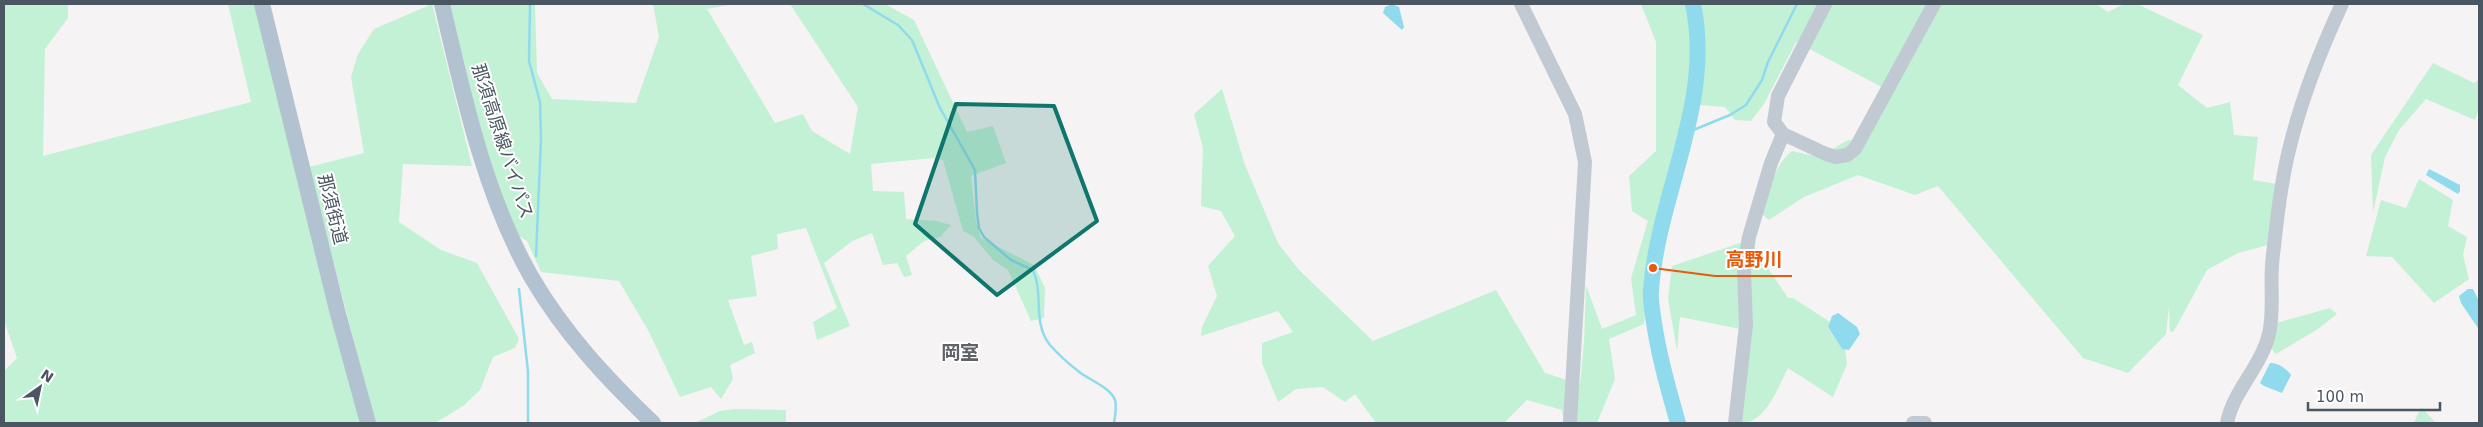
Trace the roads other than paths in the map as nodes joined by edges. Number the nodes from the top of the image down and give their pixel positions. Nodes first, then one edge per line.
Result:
1 (262, 4) edge
2 (442, 4) edge
3 (1521, 4) edge
4 (1825, 4) edge
5 (1934, 4) edge
6 (2342, 4) edge
7 (1783, 134) junction
8 (368, 423) edge
9 (653, 423) edge
10 (1570, 423) edge
11 (1735, 423) edge
12 (1914, 423) edge
13 (1925, 423) edge
14 (2227, 423) edge

1 - 8 main road, 那須街道
2 - 9 main road, 那須高原線バイパス
3 - 10 street
4 - 7 street
5 - 7 street
6 - 14 street
7 - 11 street
12 - 13 street

